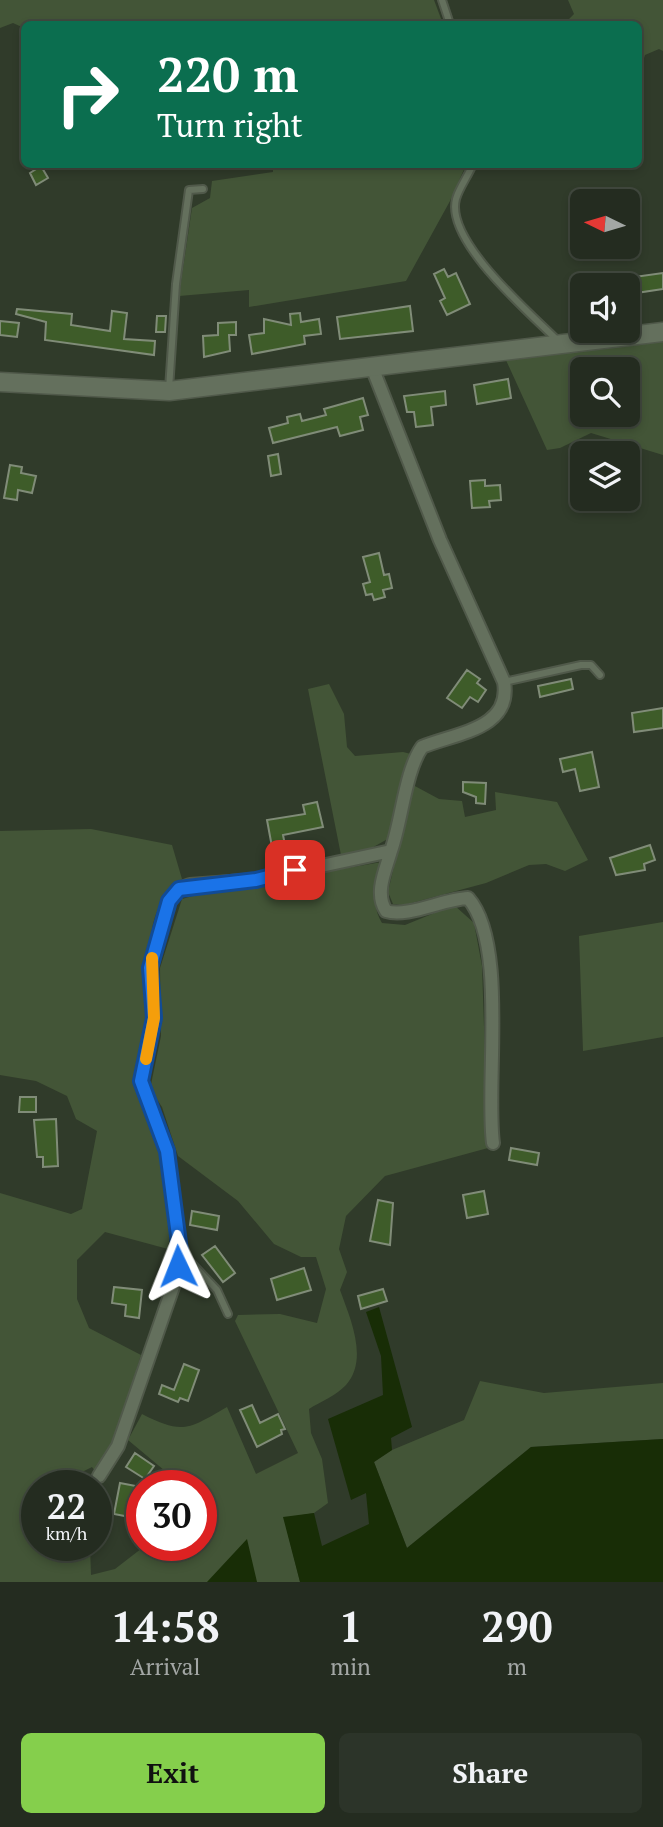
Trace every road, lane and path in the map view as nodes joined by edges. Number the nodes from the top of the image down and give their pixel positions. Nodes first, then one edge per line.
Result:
1 (442, 0) edge
2 (449, 21) edge
3 (471, 168) edge
4 (203, 189) dead end
5 (663, 332) edge
6 (560, 344) junction
7 (372, 367) junction
8 (0, 382) edge
9 (169, 391) junction
10 (600, 675) dead end
11 (504, 682) junction
12 (391, 851) junction
13 (493, 1143) dead end
14 (180, 1251) junction
15 (228, 1314) dead end
16 (103, 1470) edge

1 - 2 lane
3 - 6 lane
4 - 9 lane
5 - 6 street
6 - 7 street
7 - 9 street
7 - 11 street
8 - 9 street
10 - 11 lane
11 - 12 street
12 - 13 street
12 - 14 street
14 - 15 lane
14 - 16 street

